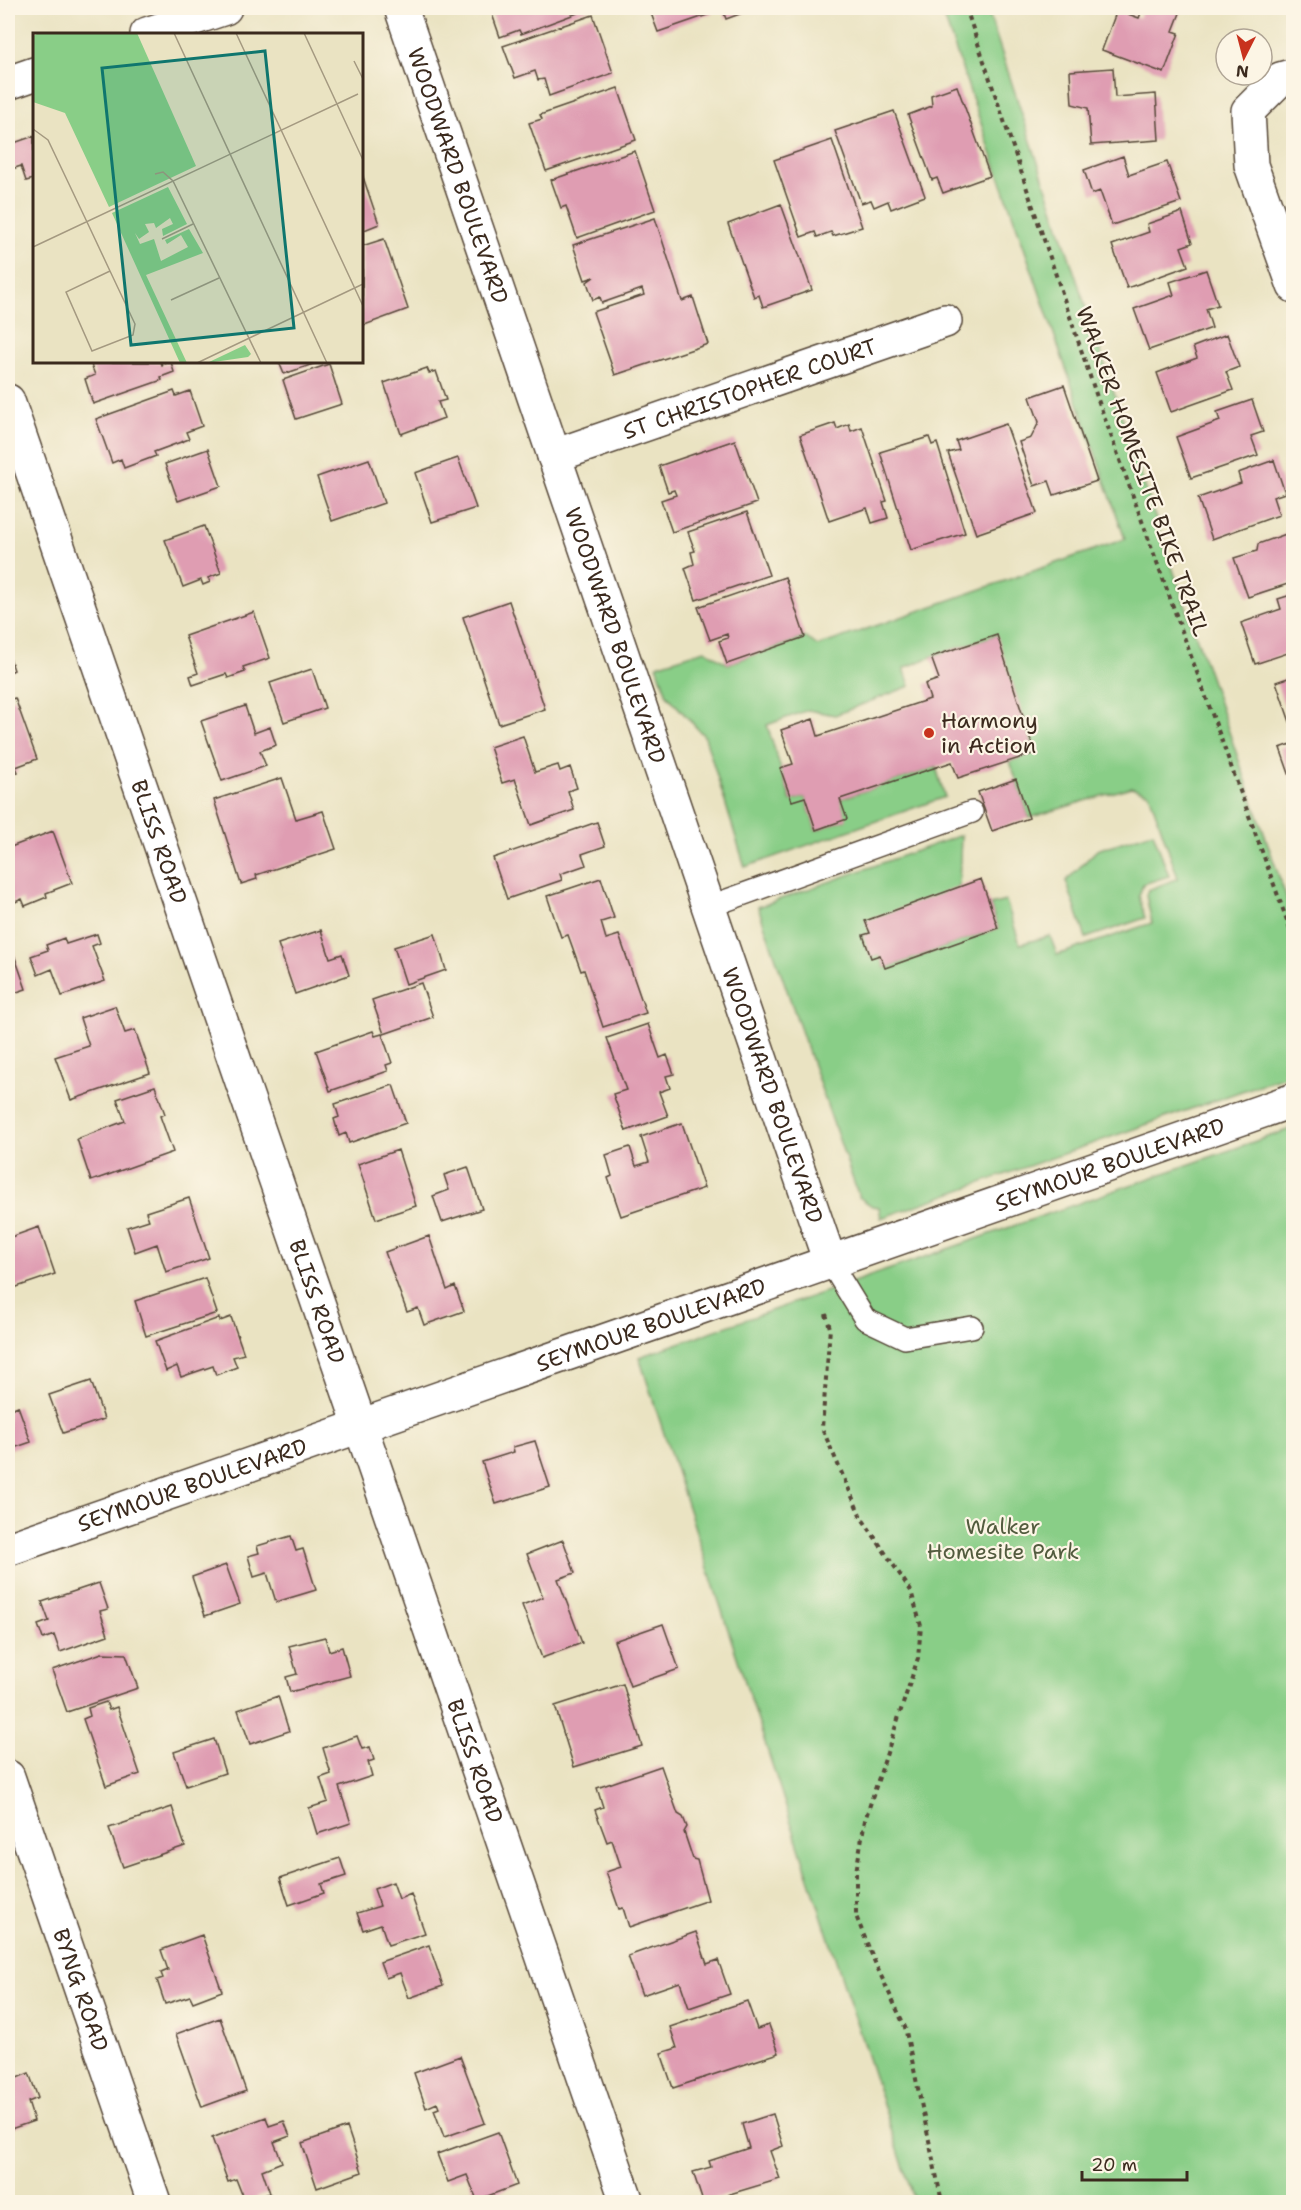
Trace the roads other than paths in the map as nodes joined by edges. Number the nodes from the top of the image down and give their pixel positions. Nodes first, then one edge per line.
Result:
1 (225, 8) edge
2 (401, 8) edge
3 (150, 33) edge
4 (33, 74) edge
5 (1293, 75) edge
6 (8, 83) edge
7 (1293, 286) edge
8 (945, 321) dead end
9 (8, 401) edge
10 (554, 456) junction
11 (972, 812) dead end
12 (708, 907) junction
13 (1293, 1100) edge
14 (830, 1262) junction
15 (972, 1327) dead end
16 (360, 1426) junction
17 (8, 1549) edge
18 (8, 1777) edge
19 (154, 2202) edge
20 (627, 2202) edge

1 - 3 street
2 - 10 street, WOODWARD BOULEVARD
4 - 6 street
5 - 7 street
8 - 10 street, ST CHRISTOPHER COURT
9 - 16 street, BLISS ROAD
10 - 12 street, WOODWARD BOULEVARD
11 - 12 lane
12 - 14 street, WOODWARD BOULEVARD
13 - 14 street, SEYMOUR BOULEVARD
14 - 15 lane
14 - 16 street, SEYMOUR BOULEVARD
16 - 17 street, SEYMOUR BOULEVARD
16 - 20 street, BLISS ROAD
18 - 19 street, BYNG ROAD

